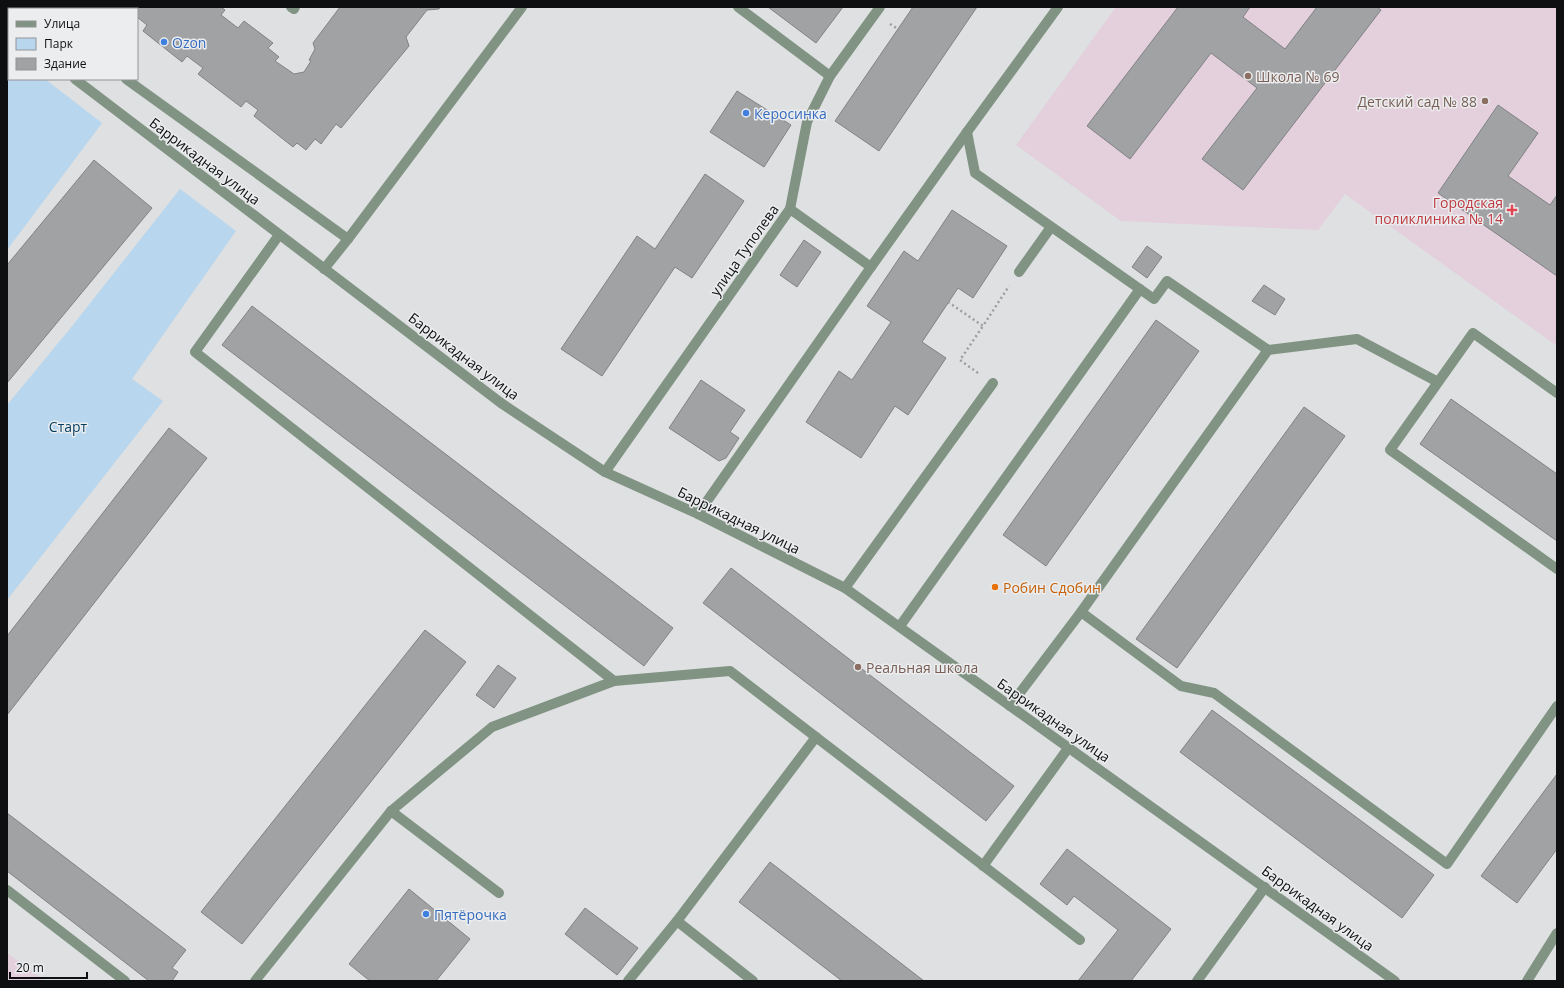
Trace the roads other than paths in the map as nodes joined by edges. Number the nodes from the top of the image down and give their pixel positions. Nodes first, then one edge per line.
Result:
1 (291, 7) edge
2 (295, 7) edge
3 (522, 7) edge
4 (738, 7) edge
5 (880, 7) edge
6 (1058, 7) edge
7 (830, 76) junction
8 (76, 80) edge
9 (127, 80) edge
10 (967, 132) junction
11 (790, 209) junction
12 (1051, 227) junction
13 (279, 235) junction
14 (348, 239) junction
15 (871, 267) junction
16 (324, 269) junction
17 (1019, 272) road end
18 (1140, 289) junction
19 (1268, 350) junction
20 (1438, 382) junction
21 (993, 383) road end
22 (1557, 393) edge
23 (605, 472) junction
24 (698, 514) junction
25 (1557, 570) edge
26 (845, 588) junction
27 (1081, 612) junction
28 (900, 626) junction
29 (614, 681) junction
30 (1010, 706) junction
31 (1557, 706) edge
32 (816, 737) junction
33 (1069, 747) junction
34 (391, 811) junction
35 (983, 866) junction
36 (1265, 887) junction
37 (7, 890) edge
38 (499, 893) dead end
39 (677, 921) junction
40 (1557, 933) edge
41 (1080, 940) dead end
42 (122, 980) edge
43 (254, 981) edge
44 (628, 981) edge
45 (753, 981) edge
46 (1197, 981) edge
47 (1395, 981) edge
48 (1527, 981) edge

1 - 2 street
3 - 14 street
4 - 7 street
5 - 7 street, улица Туполева
6 - 10 street
7 - 11 street, улица Туполева
8 - 13 street, Баррикадная улица
9 - 14 street
10 - 12 street
10 - 15 street
11 - 15 street
11 - 23 street, улица Туполева
12 - 17 street
12 - 18 street
13 - 16 street, Баррикадная улица
13 - 29 street
14 - 16 street
15 - 24 street
16 - 23 street, Баррикадная улица
18 - 19 street
18 - 28 street
19 - 20 street
19 - 27 street
20 - 22 street
20 - 25 street
21 - 26 street
23 - 24 street, Баррикадная улица
24 - 26 street, Баррикадная улица
26 - 28 street, Баррикадная улица
27 - 30 street
27 - 31 street
28 - 30 street, Баррикадная улица
29 - 32 street
29 - 34 street
30 - 33 street, Баррикадная улица
32 - 35 street
32 - 39 street
33 - 35 street
33 - 36 street, Баррикадная улица
34 - 38 street
34 - 43 street
35 - 41 street
36 - 46 street
36 - 47 street, Баррикадная улица
37 - 42 street
39 - 44 street
39 - 45 street
40 - 48 street

